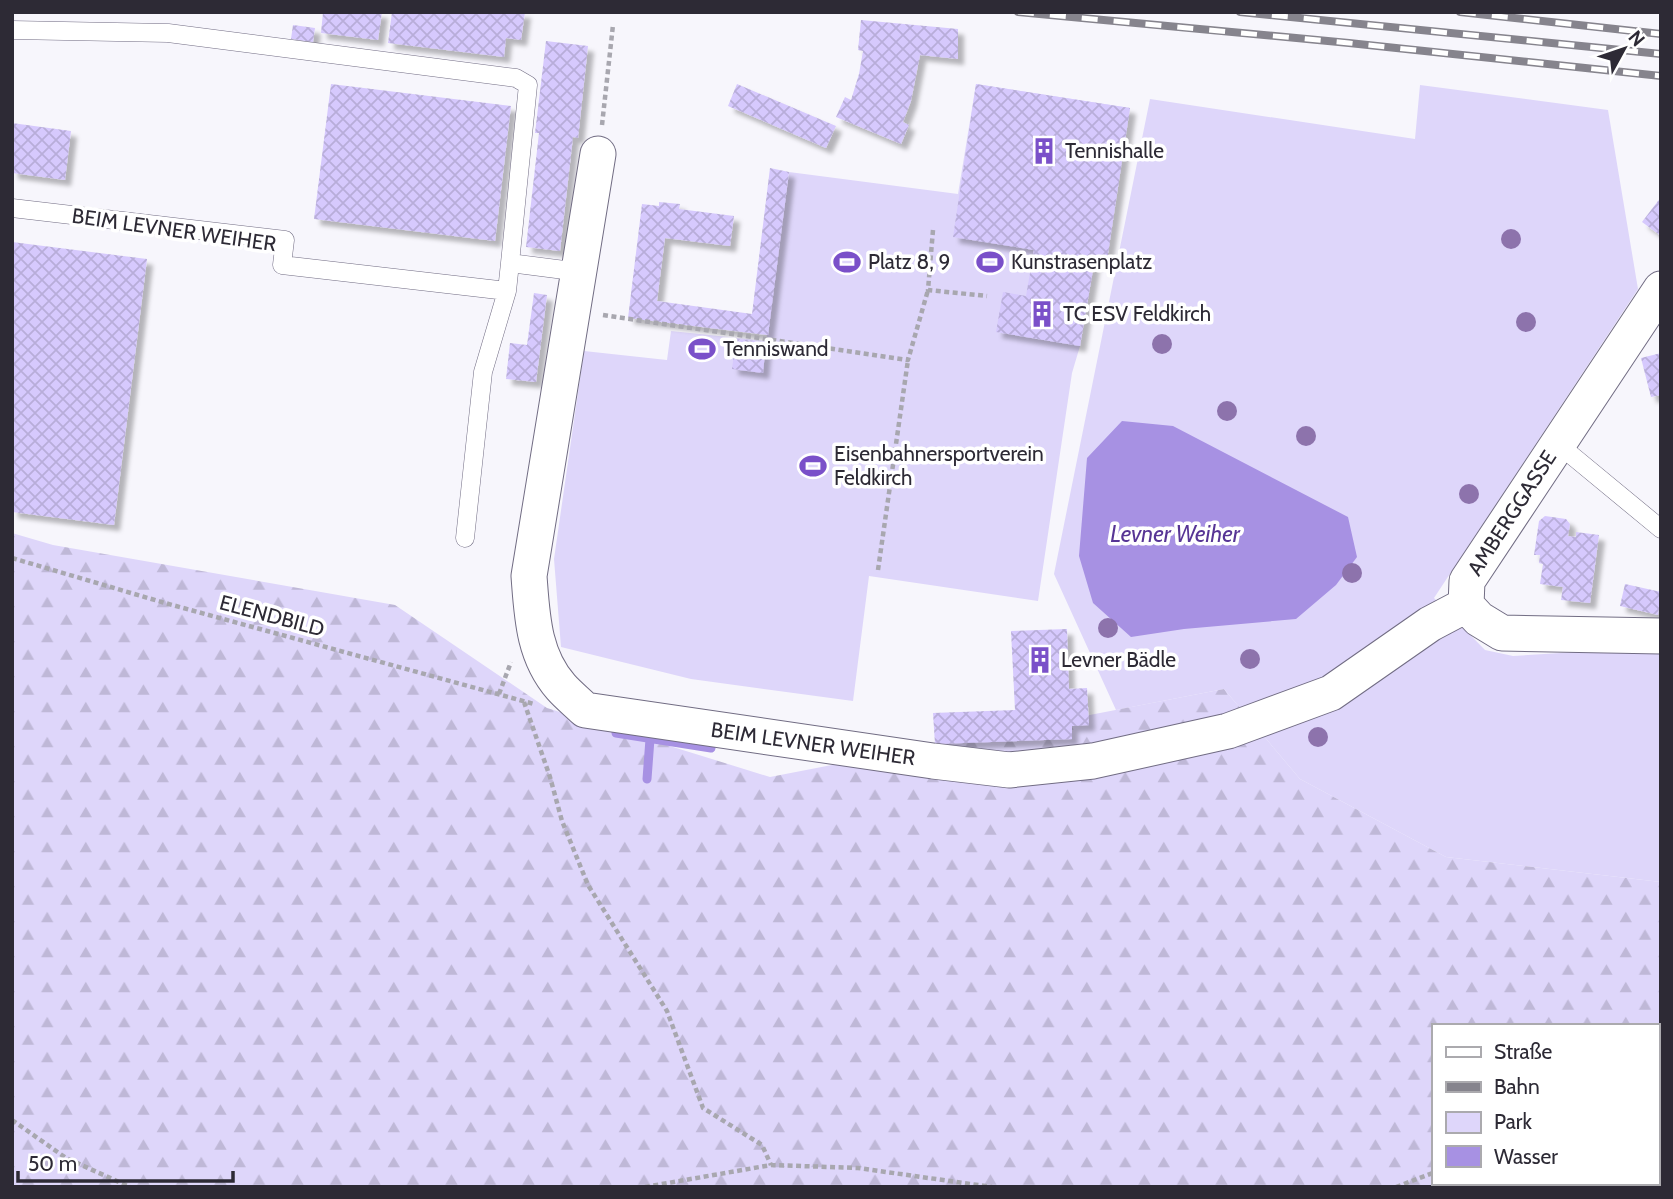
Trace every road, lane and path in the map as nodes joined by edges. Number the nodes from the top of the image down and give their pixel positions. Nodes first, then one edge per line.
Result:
1 (613, 25) dead end
2 (12, 30) edge
3 (598, 154) joint
4 (12, 208) edge
5 (933, 230) dead end
6 (510, 263) junction
7 (580, 272) junction
8 (1661, 289) edge
9 (928, 290) junction
10 (507, 291) junction
11 (987, 296) dead end
12 (573, 311) junction
13 (908, 360) junction
14 (1558, 444) junction
15 (1661, 528) edge
16 (465, 538) dead end
17 (12, 558) edge
18 (878, 569) dead end
19 (1466, 605) junction
20 (1661, 636) edge
21 (12, 1120) edge
22 (771, 1165) junction
23 (1432, 1173) edge
24 (130, 1187) edge
25 (645, 1187) edge
26 (992, 1187) edge
27 (1396, 1187) edge

1 - 3 path
2 - 6 lane
3 - 7 street, BEIM LEVNER WEIHER
4 - 10 lane, BEIM LEVNER WEIHER
5 - 9 path
6 - 7 lane
6 - 10 lane
7 - 12 street, BEIM LEVNER WEIHER
8 - 14 street, AMBERGGASSE
9 - 11 path
9 - 13 path
10 - 16 lane
12 - 13 path
12 - 19 street, BEIM LEVNER WEIHER
13 - 18 path
14 - 15 lane
14 - 19 street, AMBERGGASSE
17 - 22 path, ELENDBILD
19 - 20 street, AMBERGGASSE
21 - 24 path
22 - 25 path
22 - 26 path
23 - 27 path

